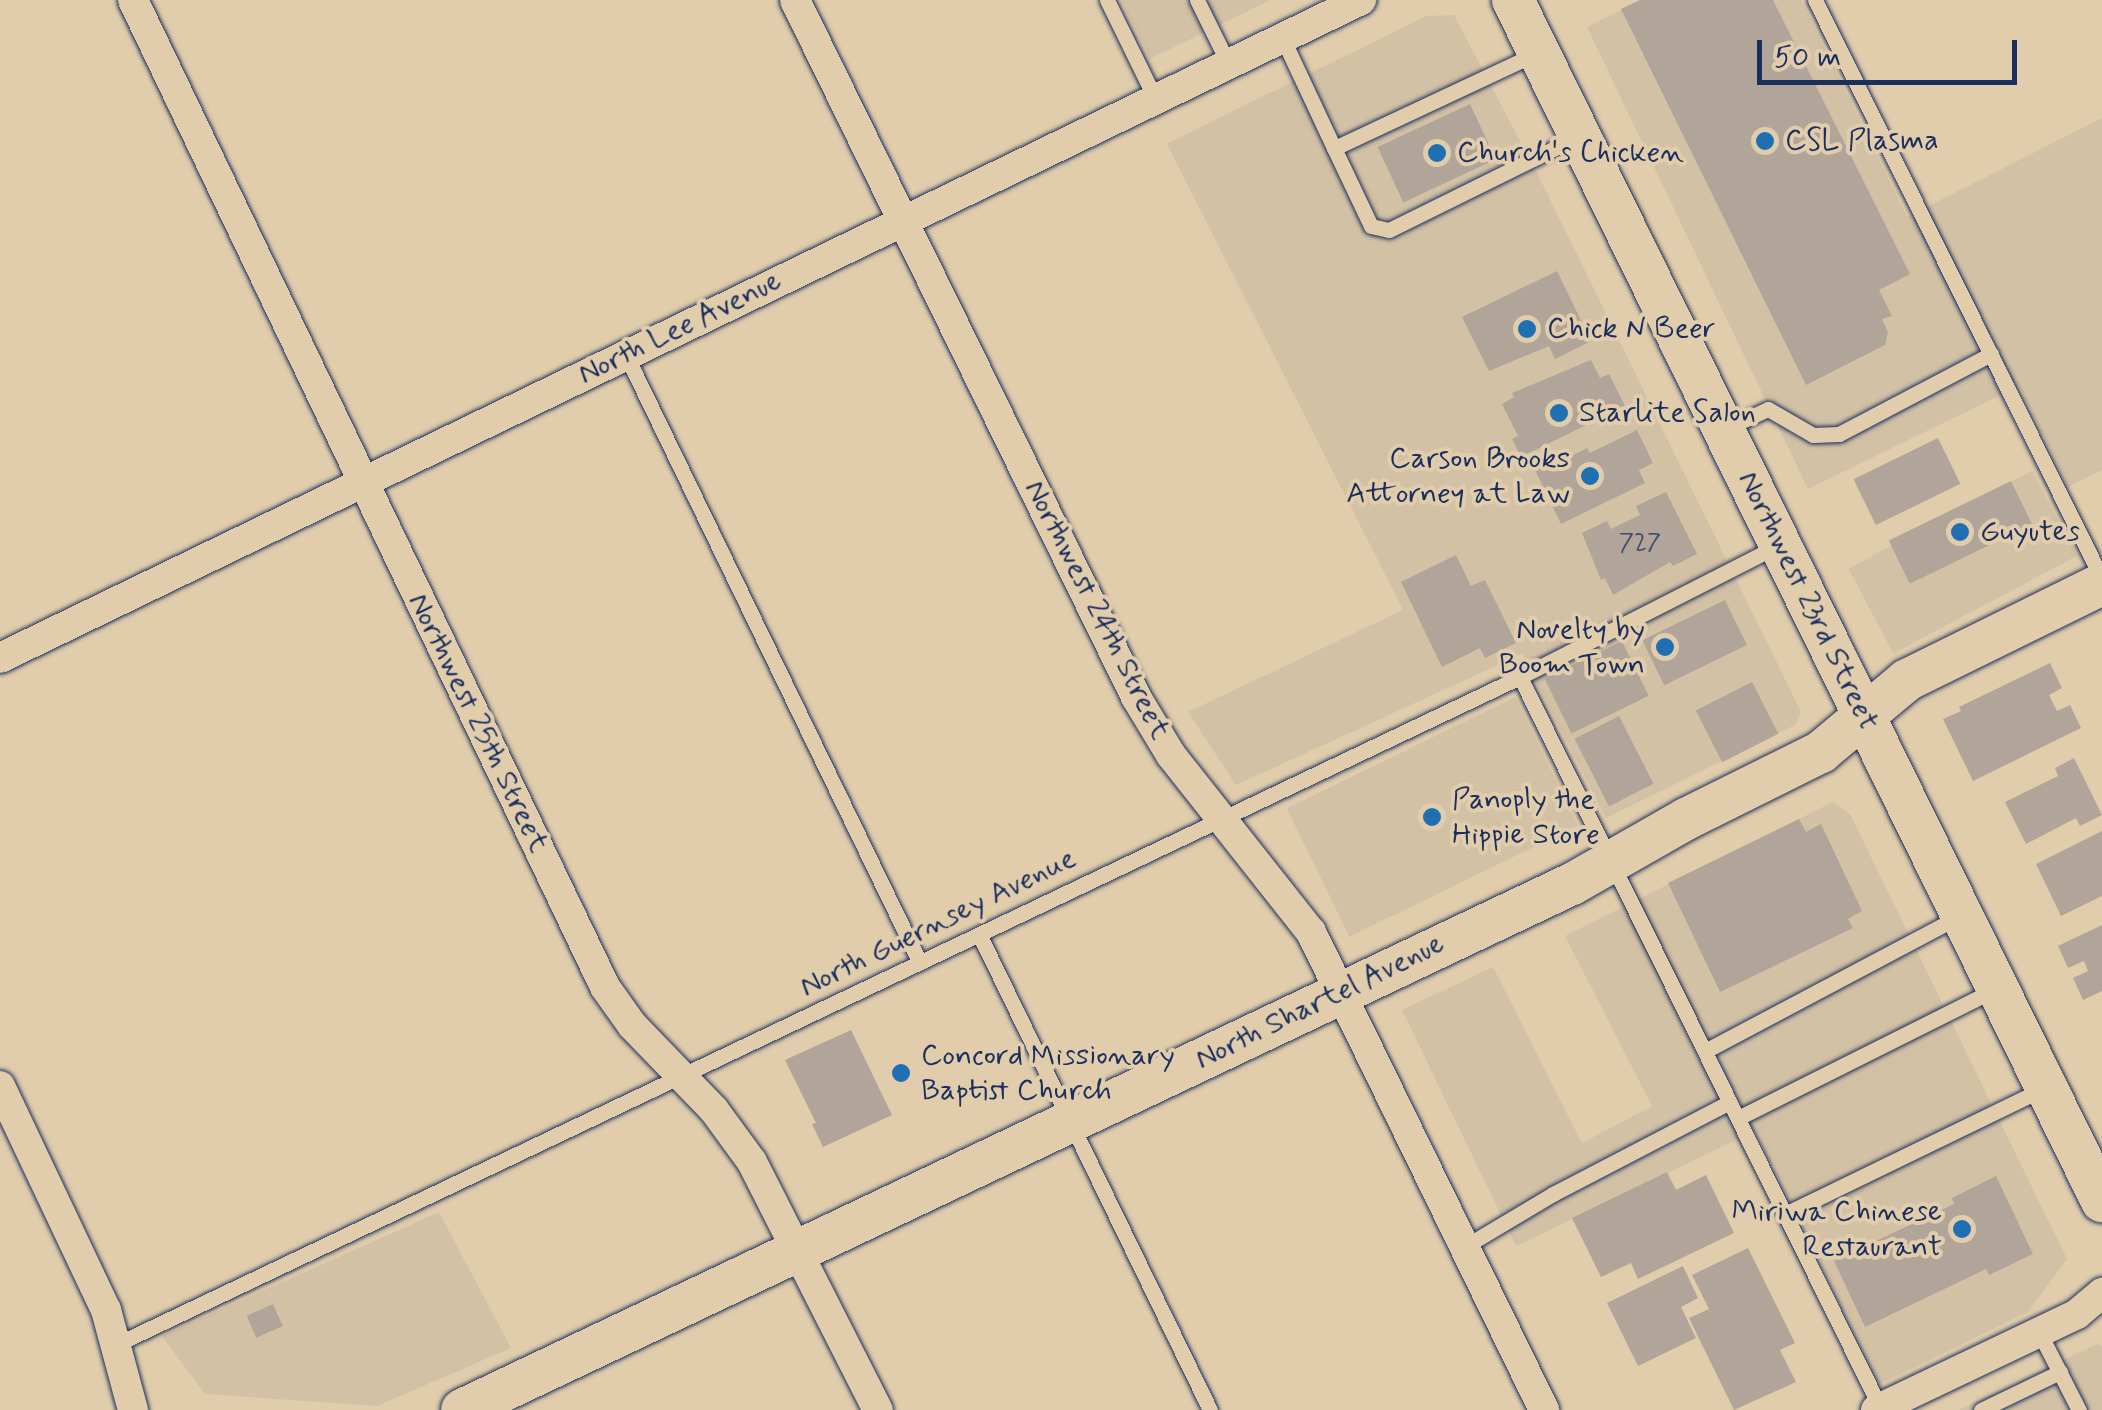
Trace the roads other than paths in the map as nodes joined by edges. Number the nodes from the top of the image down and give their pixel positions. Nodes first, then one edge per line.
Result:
1 (133, 0) edge
2 (1108, 0) edge
3 (1197, 0) edge
4 (1362, 0) edge
5 (1816, 0) edge
6 (797, 1) edge
7 (1525, 4) edge
8 (1282, 38) junction
9 (1539, 52) junction
10 (1228, 63) junction
11 (1155, 98) junction
12 (1580, 136) junction
13 (1334, 148) junction
14 (904, 220) junction
15 (1991, 354) junction
16 (626, 355) junction
17 (1724, 429) junction
18 (363, 482) junction
19 (1780, 544) junction
20 (2102, 581) edge
21 (0, 658) edge
22 (1520, 677) junction
23 (1864, 716) junction
24 (1220, 818) junction
25 (1612, 862) junction
26 (1962, 915) junction
27 (979, 934) junction
28 (920, 963) junction
29 (1997, 988) junction
30 (1338, 994) junction
31 (1705, 1051) junction
32 (682, 1077) junction
33 (0, 1086) edge
34 (2046, 1087) junction
35 (1730, 1102) junction
36 (1738, 1118) junction
37 (1070, 1123) junction
38 (2102, 1201) edge
39 (1785, 1214) junction
40 (1464, 1247) junction
41 (801, 1252) junction
42 (2102, 1293) edge
43 (2039, 1332) junction
44 (116, 1345) junction
45 (2060, 1372) junction
46 (1879, 1409) edge
47 (132, 1410) edge
48 (462, 1410) edge
49 (878, 1410) edge
50 (1210, 1410) edge
51 (1544, 1410) edge
52 (1981, 1410) edge
53 (2079, 1410) edge

1 - 18 street, Northwest 25th Street
2 - 11 lane
3 - 10 lane
4 - 8 street, North Lee Avenue
5 - 15 lane
6 - 14 street, Northwest 24th Street
7 - 9 street, Northwest 23rd Street
8 - 10 street, North Lee Avenue
8 - 13 lane
9 - 12 street, Northwest 23rd Street
9 - 13 lane
10 - 11 street, North Lee Avenue
11 - 14 street, North Lee Avenue
12 - 13 lane
12 - 17 street, Northwest 23rd Street
14 - 16 street, North Lee Avenue
14 - 24 street, Northwest 24th Street
15 - 17 lane
15 - 20 lane
16 - 18 street, North Lee Avenue
16 - 28 lane
17 - 19 street, Northwest 23rd Street
18 - 21 street, North Lee Avenue
18 - 32 street, Northwest 25th Street
19 - 22 lane, North Guernsey Avenue
19 - 23 street, Northwest 23rd Street
20 - 23 street, North Shartel Avenue
22 - 24 lane, North Guernsey Avenue
22 - 25 lane
23 - 25 street, North Shartel Avenue
23 - 26 street, Northwest 23rd Street
24 - 27 lane, North Guernsey Avenue
24 - 30 street, Northwest 24th Street
25 - 30 street, North Shartel Avenue
25 - 31 lane
26 - 29 street, Northwest 23rd Street
26 - 31 lane
27 - 28 lane, North Guernsey Avenue
27 - 37 lane
28 - 32 lane, North Guernsey Avenue
29 - 34 street, Northwest 23rd Street
29 - 36 lane
30 - 37 street, North Shartel Avenue
30 - 40 street, Northwest 24th Street
31 - 35 lane
32 - 41 street, Northwest 25th Street
32 - 44 lane, North Guernsey Avenue
33 - 44 street
34 - 38 street, Northwest 23rd Street
34 - 39 lane
35 - 36 lane
35 - 40 lane
36 - 39 lane
37 - 41 street, North Shartel Avenue
37 - 50 lane
39 - 46 lane
40 - 51 street, Northwest 24th Street
41 - 48 street, North Shartel Avenue
41 - 49 street, Northwest 25th Street
42 - 43 street
43 - 45 lane
43 - 46 street
44 - 47 street
45 - 52 lane
45 - 53 lane

